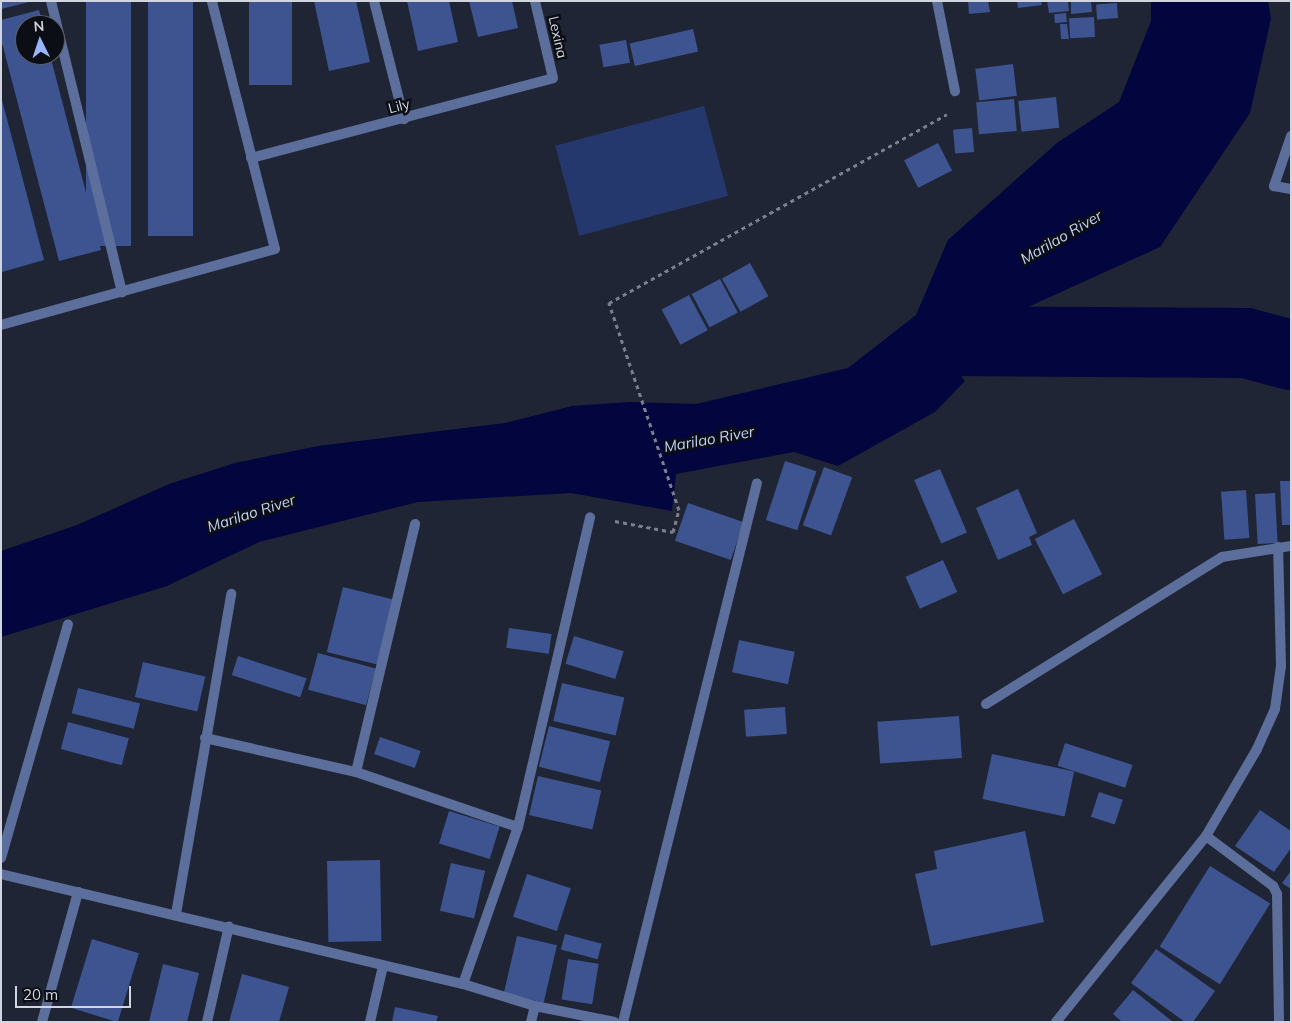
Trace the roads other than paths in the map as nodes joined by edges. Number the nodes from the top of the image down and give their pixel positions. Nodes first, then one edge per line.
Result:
1 (51, 1) edge
2 (212, 1) edge
3 (374, 1) edge
4 (535, 1) edge
5 (938, 1) edge
6 (553, 78) joint
7 (955, 91) road end
8 (404, 119) junction
9 (1291, 136) edge
10 (251, 158) junction
11 (1291, 189) edge
12 (122, 292) junction
13 (1, 325) edge
14 (757, 484) dead end
15 (590, 516) road end
16 (415, 524) dead end
17 (1291, 546) edge
18 (1278, 547) junction
19 (231, 594) dead end
20 (68, 624) dead end
21 (986, 704) dead end
22 (205, 738) junction
23 (356, 772) junction
24 (518, 827) junction
25 (1206, 836) junction
26 (1, 858) edge
27 (1, 874) edge
28 (78, 892) junction
29 (176, 914) junction
30 (229, 926) junction
31 (382, 966) junction
32 (463, 984) junction
33 (535, 1006) junction
34 (42, 1022) edge
35 (207, 1022) edge
36 (370, 1022) edge
37 (531, 1022) edge
38 (614, 1022) edge
39 (623, 1022) edge
40 (1056, 1022) edge
41 (1279, 1022) edge

1 - 12 street
2 - 10 street
3 - 8 street
4 - 6 street, Lexina
5 - 7 street
6 - 8 street, Lily
8 - 10 street, Lily
9 - 11 street
10 - 12 street
12 - 13 street
14 - 39 street
15 - 24 street
16 - 23 street
17 - 18 street
18 - 21 street
18 - 25 street
19 - 22 street
20 - 26 street
22 - 23 street
22 - 29 street
23 - 24 street
24 - 32 street
25 - 40 street
25 - 41 street
27 - 28 street
28 - 29 street
28 - 34 street
29 - 30 street
30 - 31 street
30 - 35 street
31 - 32 street
31 - 36 street
32 - 33 street
33 - 37 street
33 - 38 street

